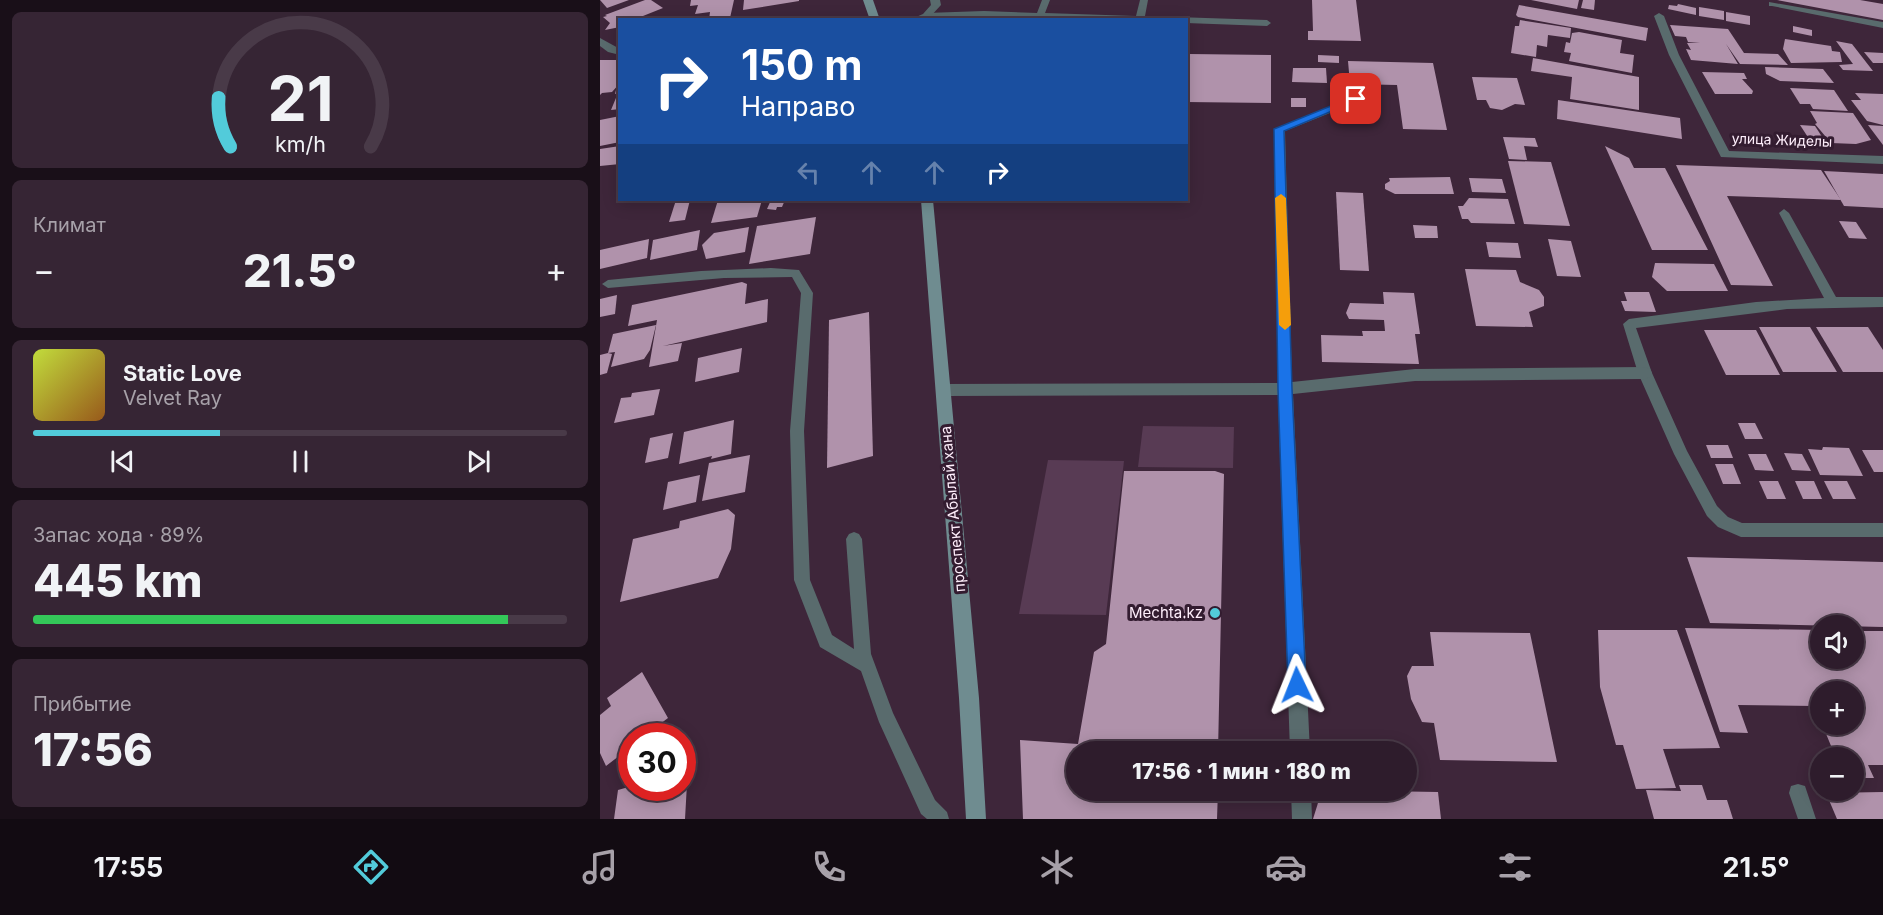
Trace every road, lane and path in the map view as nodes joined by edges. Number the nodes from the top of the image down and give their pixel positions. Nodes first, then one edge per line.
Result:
1 (868, 0) edge
2 (935, 0) edge
3 (1046, 0) edge
4 (1144, 0) edge
5 (1772, 4) dead end
6 (1040, 15) junction
7 (926, 16) junction
8 (1659, 16) dead end
9 (874, 18) edge
10 (920, 18) edge
11 (1140, 18) edge
12 (1188, 20) edge
13 (1267, 23) dead end
14 (1883, 25) edge
15 (600, 41) edge
16 (618, 52) edge
17 (1356, 99) dead end
18 (1883, 160) edge
19 (927, 201) edge
20 (1784, 213) dead end
21 (608, 284) dead end
22 (1831, 300) junction
23 (1883, 302) edge
24 (1646, 373) junction
25 (1285, 389) junction
26 (943, 390) junction
27 (1883, 530) edge
28 (854, 539) dead end
29 (866, 665) junction
30 (1300, 741) edge
31 (1797, 793) dead end
32 (1301, 801) edge
33 (940, 819) edge
34 (976, 819) edge
35 (1302, 819) edge
36 (1807, 819) edge

1 - 9 main road
2 - 7 street
3 - 6 lane
4 - 11 lane
5 - 14 lane
6 - 7 lane
6 - 11 lane
7 - 10 street
8 - 18 street, улица Жиделы
12 - 13 lane
15 - 16 street
17 - 25 street
19 - 26 main road, проспект Абылай хана
20 - 22 lane
21 - 29 lane
22 - 23 lane
22 - 24 lane
24 - 25 street
24 - 27 lane
25 - 26 street
25 - 30 street
26 - 34 main road, проспект Абылай хана
28 - 29 lane
29 - 33 lane
31 - 36 lane
32 - 35 street

